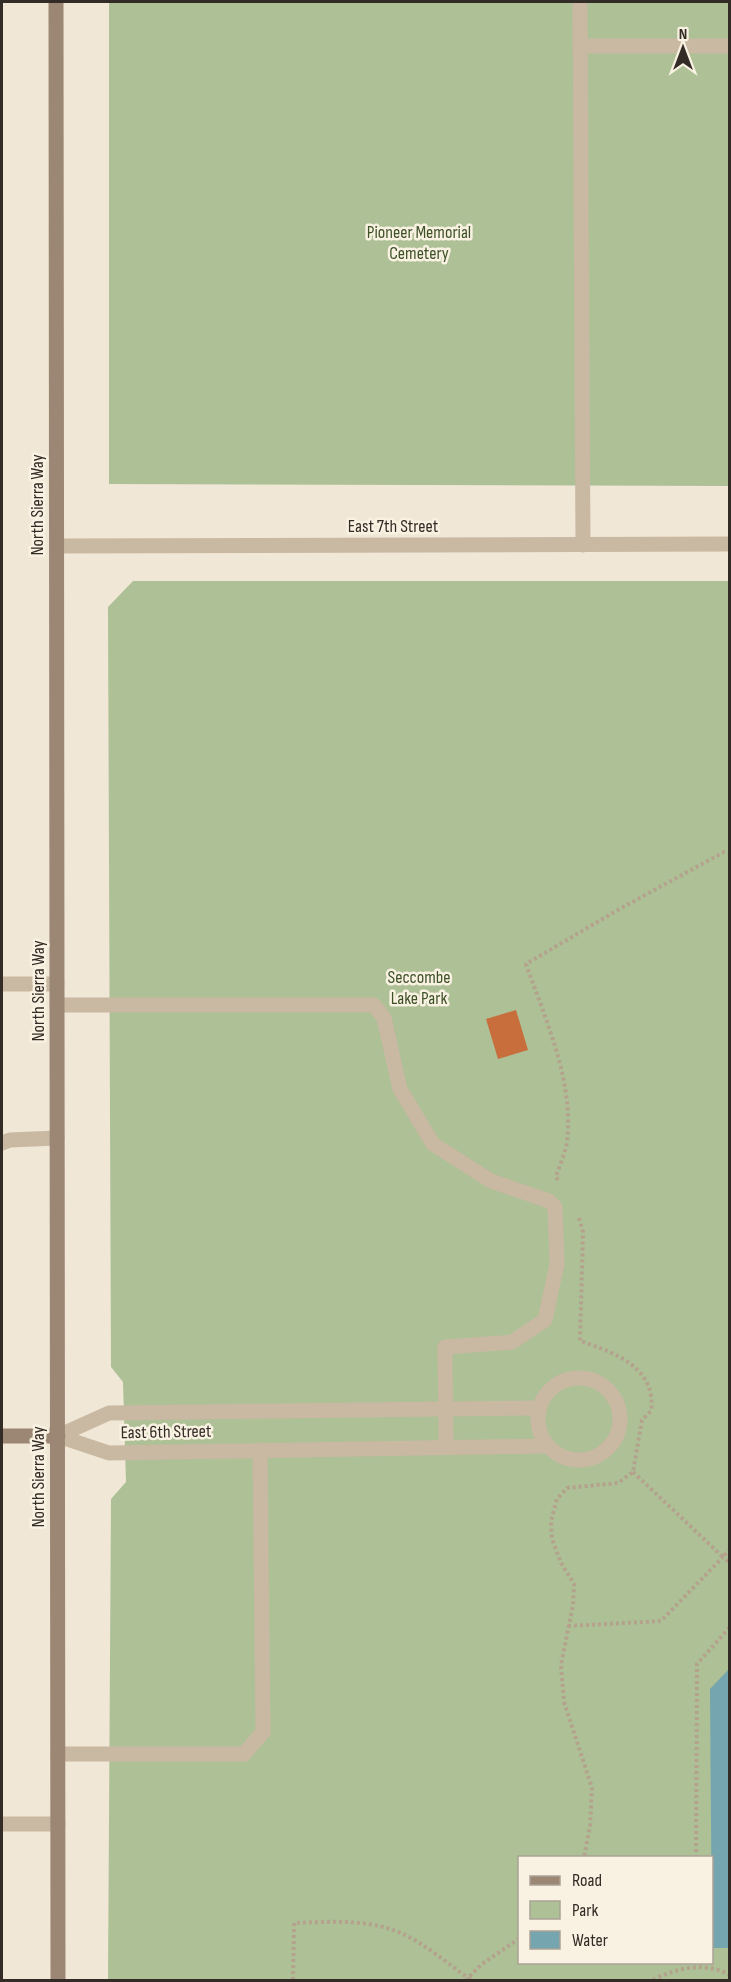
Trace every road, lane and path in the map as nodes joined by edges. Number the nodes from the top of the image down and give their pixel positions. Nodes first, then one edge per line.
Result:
1 (56, 2) edge
2 (580, 2) edge
3 (580, 46) junction
4 (729, 46) edge
5 (729, 544) edge
6 (583, 545) junction
7 (57, 546) junction
8 (729, 853) edge
9 (2, 984) edge
10 (57, 984) junction
11 (57, 1005) junction
12 (57, 1138) junction
13 (2, 1143) edge
14 (562, 1185) dead end
15 (577, 1210) dead end
16 (539, 1408) junction
17 (446, 1409) junction
18 (2, 1436) edge
19 (58, 1436) junction
20 (548, 1446) junction
21 (446, 1447) junction
22 (260, 1450) junction
23 (633, 1472) junction
24 (729, 1549) edge
25 (723, 1557) junction
26 (729, 1563) edge
27 (568, 1626) junction
28 (729, 1627) edge
29 (58, 1754) junction
30 (2, 1824) edge
31 (58, 1824) junction
32 (584, 1856) edge
33 (696, 1856) edge
34 (518, 1939) edge
35 (696, 1965) edge
36 (729, 1975) edge
37 (58, 1980) edge
38 (293, 1980) edge
39 (469, 1980) edge
40 (652, 1980) edge

1 - 7 street, North Sierra Way
2 - 3 street
3 - 4 street
3 - 6 street
5 - 6 street, East 7th Street
6 - 7 street, East 7th Street
7 - 10 street, North Sierra Way
8 - 14 path
9 - 10 street
10 - 11 street, North Sierra Way
11 - 12 street, North Sierra Way
11 - 17 street
12 - 13 street
12 - 19 street, North Sierra Way
15 - 23 path
16 - 17 street, East 6th Street
16 - 20 street
16 - 20 street
17 - 19 street, East 6th Street
17 - 21 street
18 - 19 street
19 - 22 street, East 6th Street
19 - 29 street, North Sierra Way
20 - 21 street, East 6th Street
21 - 22 street, East 6th Street
22 - 29 street
23 - 25 path
23 - 27 path
24 - 25 path
25 - 26 path
25 - 27 path
27 - 32 path
28 - 33 path
29 - 31 street, North Sierra Way
30 - 31 street
31 - 37 street, North Sierra Way
34 - 39 path
35 - 36 path
35 - 40 path
38 - 39 path

